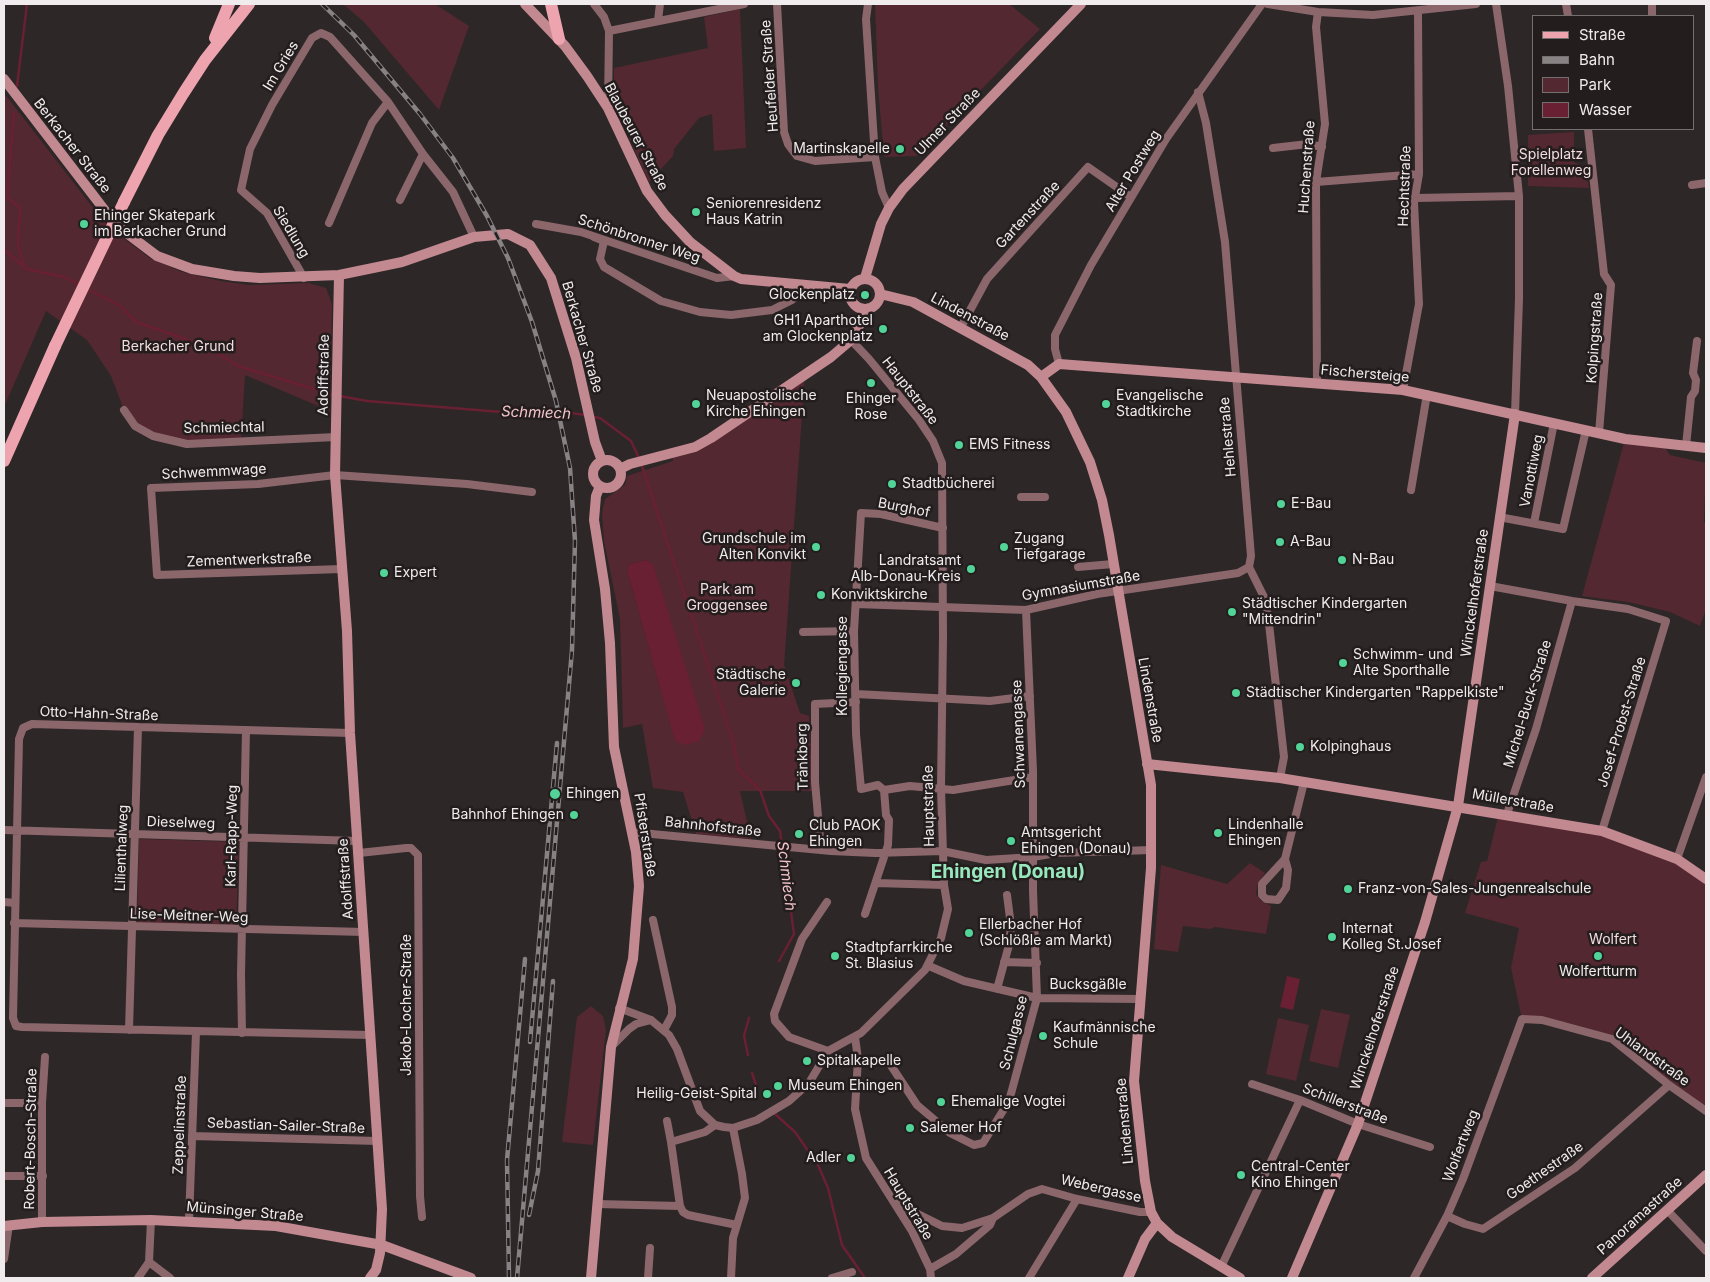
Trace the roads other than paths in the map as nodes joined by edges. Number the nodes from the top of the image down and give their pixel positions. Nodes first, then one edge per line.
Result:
1 (229, 4) edge
2 (248, 4) edge
3 (525, 4) edge
4 (551, 4) edge
5 (594, 4) edge
6 (660, 4) edge
7 (744, 4) edge
8 (777, 4) edge
9 (868, 4) edge
10 (1081, 4) edge
11 (1262, 4) edge
12 (1268, 4) edge
13 (1342, 4) edge
14 (1476, 4) edge
15 (1496, 4) edge
16 (1457, 5) edge
17 (1318, 12) junction
18 (1418, 12) junction
19 (1342, 13) junction
20 (658, 20) junction
21 (609, 30) junction
22 (559, 39) junction
23 (205, 60) junction
24 (4, 79) edge
25 (1198, 92) junction
26 (388, 102) junction
27 (608, 108) junction
28 (1588, 130) edge
29 (1322, 147) junction
30 (1273, 148) dead end
31 (250, 149) joint
32 (423, 154) junction
33 (875, 157) junction
34 (1420, 174) junction
35 (1316, 182) junction
36 (1706, 183) edge
37 (1692, 185) dead end
38 (1518, 196) junction
39 (1131, 197) junction
40 (1416, 198) junction
41 (400, 200) dead end
42 (889, 208) junction
43 (329, 223) dead end
44 (536, 224) dead end
45 (474, 237) junction
46 (594, 237) junction
47 (339, 275) junction
48 (734, 276) junction
49 (304, 278) junction
50 (864, 278) junction
51 (802, 286) junction
52 (850, 289) junction
53 (880, 294) junction
54 (864, 309) junction
55 (961, 327) junction
56 (851, 340) junction
57 (1697, 341) dead end
58 (1059, 364) junction
59 (1041, 377) junction
60 (1235, 378) junction
61 (1317, 384) junction
62 (1404, 390) junction
63 (1427, 394) junction
64 (124, 410) dead end
65 (1514, 414) junction
66 (1554, 423) junction
67 (1586, 430) junction
68 (1600, 433) junction
69 (336, 437) junction
70 (1686, 446) junction
71 (1706, 448) edge
72 (4, 460) edge
73 (602, 461) junction
74 (620, 469) junction
75 (336, 475) junction
76 (600, 486) junction
77 (1411, 490) dead end
78 (532, 492) dead end
79 (1021, 497) dead end
80 (1045, 497) dead end
81 (861, 513) joint
82 (1499, 517) junction
83 (1534, 524) junction
84 (942, 528) junction
85 (1113, 564) junction
86 (1078, 567) dead end
87 (1249, 567) junction
88 (342, 569) junction
89 (157, 575) joint
90 (1490, 586) junction
91 (1117, 591) junction
92 (1572, 601) junction
93 (856, 604) junction
94 (943, 608) junction
95 (1026, 610) junction
96 (854, 631) junction
97 (803, 632) dead end
98 (1030, 696) junction
99 (856, 698) junction
100 (942, 699) junction
101 (138, 727) junction
102 (246, 730) junction
103 (350, 733) junction
104 (1148, 764) junction
105 (1033, 777) junction
106 (1706, 777) edge
107 (1280, 778) junction
108 (1304, 782) junction
109 (941, 788) junction
110 (884, 790) junction
111 (1458, 806) junction
112 (1507, 814) junction
113 (4, 830) edge
114 (16, 830) junction
115 (1602, 831) junction
116 (631, 832) junction
117 (135, 835) junction
118 (245, 838) junction
119 (358, 841) junction
120 (820, 850) junction
121 (1152, 850) junction
122 (942, 851) junction
123 (885, 852) junction
124 (359, 853) junction
125 (1033, 857) junction
126 (1285, 859) junction
127 (1676, 859) junction
128 (1706, 879) edge
129 (876, 883) junction
130 (944, 885) junction
131 (1033, 891) joint
132 (1007, 895) dead end
133 (4, 902) edge
134 (826, 902) dead end
135 (15, 903) junction
136 (865, 914) dead end
137 (653, 920) dead end
138 (14, 923) junction
139 (132, 926) junction
140 (242, 930) junction
141 (364, 932) junction
142 (1004, 962) junction
143 (1036, 963) junction
144 (929, 966) junction
145 (997, 989) junction
146 (1037, 998) junction
147 (1140, 999) junction
148 (619, 1008) junction
149 (1522, 1019) joint
150 (651, 1020) junction
151 (130, 1030) junction
152 (664, 1030) junction
153 (196, 1032) junction
154 (242, 1033) junction
155 (370, 1035) junction
156 (855, 1037) junction
157 (611, 1047) junction
158 (828, 1051) junction
159 (45, 1057) dead end
160 (888, 1060) dead end
161 (1252, 1084) dead end
162 (1669, 1085) junction
163 (1300, 1100) junction
164 (4, 1103) edge
165 (42, 1103) junction
166 (1706, 1111) edge
167 (666, 1121) dead end
168 (1358, 1124) junction
169 (715, 1125) junction
170 (733, 1128) junction
171 (192, 1136) junction
172 (378, 1141) junction
173 (671, 1142) junction
174 (1430, 1147) dead end
175 (1706, 1175) edge
176 (4, 1176) edge
177 (43, 1176) junction
178 (1077, 1199) junction
179 (896, 1203) junction
180 (597, 1204) junction
181 (680, 1206) junction
182 (1668, 1210) junction
183 (1151, 1212) junction
184 (1447, 1216) junction
185 (422, 1217) dead end
186 (993, 1218) junction
187 (151, 1220) junction
188 (189, 1220) junction
189 (42, 1222) junction
190 (1157, 1223) junction
191 (6, 1225) edge
192 (737, 1225) junction
193 (382, 1245) junction
194 (650, 1248) dead end
195 (1706, 1251) edge
196 (4, 1259) edge
197 (150, 1262) junction
198 (1221, 1267) junction
199 (930, 1269) junction
200 (852, 1272) dead end
201 (138, 1278) edge
202 (170, 1278) edge
203 (370, 1278) edge
204 (471, 1278) edge
205 (591, 1278) edge
206 (648, 1278) edge
207 (731, 1278) edge
208 (832, 1278) edge
209 (931, 1278) edge
210 (1028, 1278) edge
211 (1128, 1278) edge
212 (1240, 1278) edge
213 (1292, 1278) edge
214 (1414, 1278) edge
215 (1592, 1278) edge

1 - 23 main road
2 - 23 main road
3 - 22 street, Blaubeurer Straße
4 - 22 main road
5 - 21 street
6 - 20 street
7 - 20 street
8 - 33 street, Heufelder Straße
9 - 33 street
10 - 42 street, Ulmer Straße
11 - 25 street, Alter Postweg
12 - 17 street
13 - 19 street
14 - 16 street
15 - 38 street, Winckelhoferstraße
16 - 18 street
17 - 19 street
17 - 29 street, Huchenstraße
18 - 19 street
18 - 34 street, Hechtstraße
20 - 21 street
21 - 27 street
22 - 27 street, Blaubeurer Straße
23 - 72 main road, bridge
24 - 49 street, Berkacher Straße
25 - 39 street, Alter Postweg
25 - 60 street, Hehlestraße
26 - 31 street, Im Gries
26 - 32 street, Im Gries
26 - 43 street
27 - 48 street, Blaubeurer Straße
28 - 68 street, Kolpingstraße
29 - 30 street
29 - 35 street, Huchenstraße
31 - 49 street, Siedlung
32 - 41 street
32 - 45 street, Im Gries
33 - 42 street
34 - 35 street
34 - 40 street, Hechtstraße
35 - 61 street, Huchenstraße
36 - 37 street
38 - 40 street
38 - 65 street, Winckelhoferstraße
39 - 55 street, Gartenstraße
39 - 58 street, Alter Postweg
40 - 62 street, Hechtstraße
42 - 50 street, Ulmer Straße
44 - 46 street, Schönbronner Weg
45 - 47 street, Berkacher Straße
45 - 73 street, Berkacher Straße
46 - 48 street, Schönbronner Weg
46 - 51 street
47 - 49 street, Berkacher Straße
47 - 69 street, Adolffstraße
48 - 51 street, Blaubeurer Straße
50 - 52 street
50 - 53 street
51 - 52 street, Blaubeurer Straße
52 - 54 street
53 - 54 street
53 - 55 street, Lindenstraße
54 - 56 street
55 - 59 street, Lindenstraße
56 - 74 street
56 - 84 street, Hauptstraße
57 - 70 street
58 - 59 street
58 - 60 street, Fischersteige
59 - 85 street, Lindenstraße
60 - 61 street, Fischersteige
60 - 87 street, Hehlestraße
61 - 62 street, Fischersteige
62 - 63 street, Fischersteige
63 - 65 street, Fischersteige
63 - 77 street
64 - 69 street, Schmiechtal
65 - 66 street, Fischersteige
65 - 82 street, Winckelhoferstraße
66 - 67 street, Fischersteige
66 - 83 street, Vanottiweg
67 - 68 street, Fischersteige
67 - 83 street
68 - 70 street, Fischersteige
69 - 75 street, Adolffstraße
70 - 71 street, Fischersteige
73 - 74 street
73 - 76 street
74 - 76 street
75 - 78 street
75 - 88 street, Adolffstraße
75 - 89 street, Schwemmwage
76 - 116 street, Pfisterstraße
79 - 80 street
81 - 84 street, Burghof
81 - 93 street, Kollegiengasse
82 - 83 street
82 - 90 street, Winckelhoferstraße
84 - 94 street, Hauptstraße
85 - 86 street
85 - 91 street, Lindenstraße
87 - 91 street, Gymnasiumstraße
87 - 107 street, Hehlestraße
88 - 89 street, Zementwerkstraße
88 - 103 street, Adolffstraße
90 - 92 street
90 - 111 street, Winckelhoferstraße
91 - 95 street, Gymnasiumstraße
91 - 104 street, Lindenstraße
92 - 112 street, Michel-Buck-Straße
92 - 115 street, Josef-Probst-Straße
93 - 94 street, Gymnasiumstraße
93 - 96 street, Kollegiengasse
94 - 95 street, Gymnasiumstraße
94 - 100 street, Hauptstraße
95 - 98 street, Schwanengasse
96 - 97 street
96 - 99 street, Kollegiengasse
98 - 100 street
98 - 105 street, Schwanengasse
99 - 100 street
99 - 110 street, Kollegiengasse
99 - 120 street, Tränkberg
100 - 109 street, Hauptstraße
101 - 102 street, Otto-Hahn-Straße
101 - 114 street, Otto-Hahn-Straße
101 - 117 street, Lilienthalweg
102 - 103 street, Otto-Hahn-Straße
102 - 118 street, Karl-Rapp-Weg
103 - 119 street, Adolffstraße
104 - 107 street, Müllerstraße
104 - 121 street, Lindenstraße
105 - 109 street
105 - 125 street, Schwanengasse
106 - 127 street
107 - 108 street, Müllerstraße
108 - 111 street, Müllerstraße
108 - 126 street
109 - 110 street
109 - 122 street, Hauptstraße
110 - 123 street
111 - 112 street, Müllerstraße
111 - 168 street, Winckelhoferstraße
112 - 115 street, Müllerstraße
113 - 114 street, Dieselweg
114 - 117 street, Dieselweg
114 - 135 street, Otto-Hahn-Straße
115 - 127 street, Müllerstraße
116 - 120 street, Bahnhofstraße
116 - 148 street, Pfisterstraße
117 - 118 street, Dieselweg
117 - 139 street, Lilienthalweg
118 - 119 street, Dieselweg
118 - 140 street, Karl-Rapp-Weg
119 - 124 street, Adolffstraße
120 - 123 street, Bahnhofstraße
121 - 125 street, Bahnhofstraße
121 - 147 street, Lindenstraße
122 - 123 street, Bahnhofstraße
122 - 125 street, Bahnhofstraße
122 - 130 street, Hauptstraße
123 - 129 street
124 - 141 street, Adolffstraße
124 - 185 street, Jakob-Locher-Straße
125 - 131 street, Schwanengasse
126 - 126 street
127 - 128 street, Müllerstraße
129 - 130 street
129 - 136 street
130 - 144 street, Hauptstraße
131 - 143 street, Schulgasse
132 - 142 street
133 - 135 street
134 - 158 street
135 - 138 street, Otto-Hahn-Straße
137 - 152 street
138 - 139 street, Lise-Meitner-Weg
138 - 151 street, Otto-Hahn-Straße
139 - 140 street, Lise-Meitner-Weg
139 - 151 street, Lilienthalweg
140 - 141 street, Lise-Meitner-Weg
140 - 154 street, Karl-Rapp-Weg
141 - 155 street, Adolffstraße
142 - 143 street
142 - 145 street
143 - 146 street, Schulgasse
144 - 145 street, Bucksgäßle
144 - 156 street, Hauptstraße
145 - 146 street, Bucksgäßle
146 - 147 street, Bucksgäßle
146 - 160 street, Schulgasse
147 - 183 street, Lindenstraße
148 - 150 street
148 - 157 street, Pfisterstraße
149 - 162 street, Uhlandstraße
149 - 184 street, Wolfertweg
150 - 152 street
150 - 157 street
151 - 153 street, Otto-Hahn-Straße
152 - 169 street
153 - 154 street, Otto-Hahn-Straße
153 - 171 street, Zeppelinstraße
154 - 155 street, Otto-Hahn-Straße
155 - 172 street, Adolffstraße
156 - 158 street
156 - 179 street, Hauptstraße
157 - 180 street, Pfisterstraße
158 - 170 street
159 - 165 street, Robert-Bosch-Straße
161 - 163 street, Schillerstraße
162 - 166 street, Uhlandstraße
162 - 184 street, Goethestraße
163 - 168 street, Schillerstraße
163 - 198 street
164 - 165 street
165 - 177 street, Robert-Bosch-Straße
167 - 173 street
168 - 174 street, Schillerstraße
168 - 213 street, Winckelhoferstraße
169 - 170 street
169 - 173 street
170 - 192 street
171 - 172 street, Sebastian-Sailer-Straße
171 - 188 street, Zeppelinstraße
172 - 193 street, Adolffstraße
173 - 181 street
175 - 182 street, Panoramastraße
176 - 177 street
177 - 189 street, Robert-Bosch-Straße
178 - 183 street, Webergasse
178 - 186 street, Webergasse
178 - 210 street
179 - 186 street, Webergasse
179 - 199 street, Hauptstraße
180 - 181 street
180 - 205 street, Pfisterstraße
181 - 192 street
182 - 195 street
182 - 215 street, Panoramastraße
183 - 190 street, Lindenstraße
184 - 214 street, Wolfertweg
186 - 199 street, Webergasse
187 - 188 street, Münsinger Straße
187 - 189 street, Münsinger Straße
187 - 197 street
188 - 193 street, Münsinger Straße
189 - 191 street, Münsinger Straße
190 - 198 street
190 - 211 street
191 - 196 street, Münsinger Straße
192 - 207 street
193 - 203 street, Adolffstraße
193 - 204 street, Münsinger Straße
194 - 206 street
197 - 201 street
197 - 202 street
198 - 212 street
199 - 209 street, Hauptstraße
200 - 208 street

